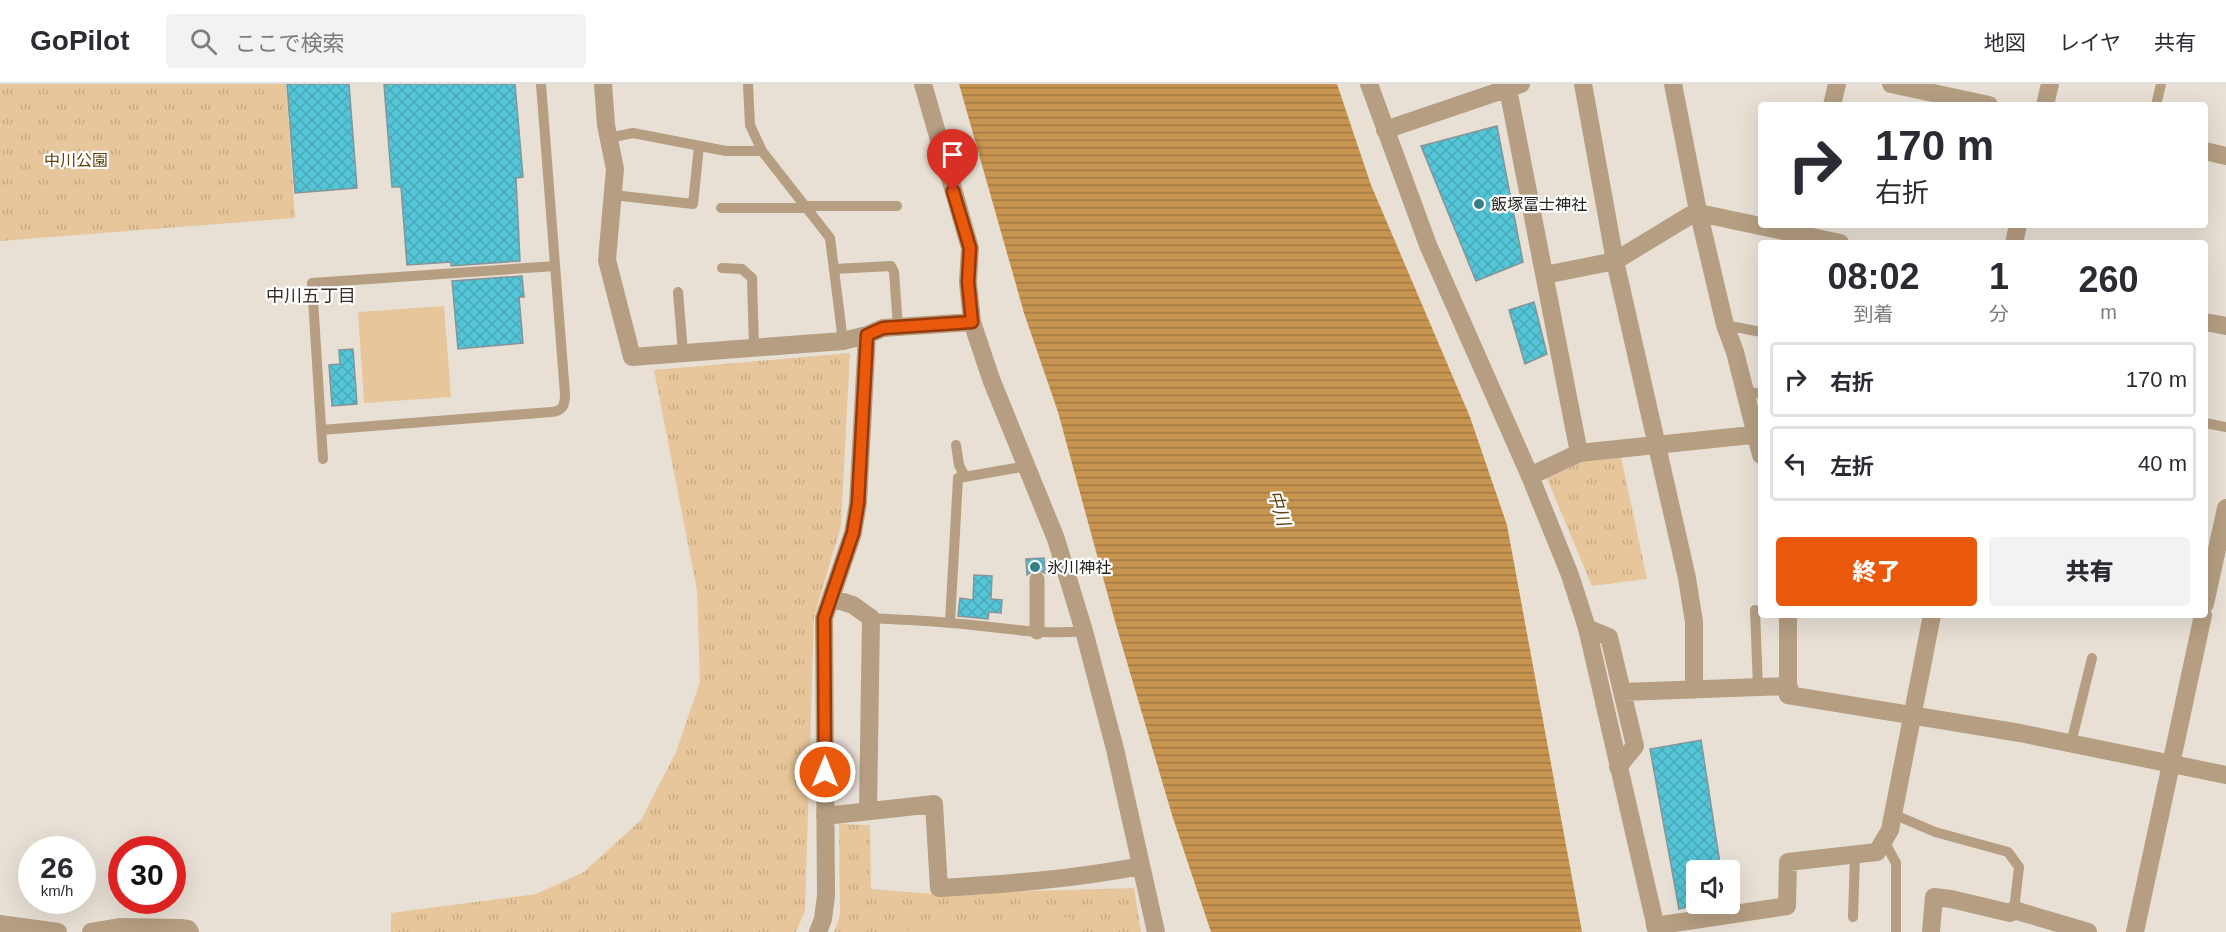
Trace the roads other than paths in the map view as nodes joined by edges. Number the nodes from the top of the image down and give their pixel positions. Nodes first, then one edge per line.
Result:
1 (541, 84) edge
2 (603, 84) edge
3 (748, 84) edge
4 (923, 84) edge
5 (1369, 84) edge
6 (1583, 84) edge
7 (1673, 84) edge
8 (1837, 84) edge
9 (1891, 84) edge
10 (2050, 84) edge
11 (2161, 84) edge
12 (1512, 86) edge
13 (1833, 102) edge
14 (1975, 102) edge
15 (2046, 102) edge
16 (2157, 102) edge
17 (1385, 130) junction
18 (609, 138) junction
19 (699, 146) junction
20 (762, 151) junction
21 (2208, 152) edge
22 (2226, 156) edge
23 (613, 195) junction
24 (897, 206) dead end
25 (806, 207) junction
26 (722, 208) dead end
27 (1699, 212) junction
28 (1758, 222) edge
29 (1806, 230) edge
30 (1832, 240) edge
31 (1615, 261) junction
32 (555, 266) junction
33 (722, 268) dead end
34 (834, 269) junction
35 (1545, 275) junction
36 (678, 292) dead end
37 (972, 322) junction
38 (2208, 323) edge
39 (1725, 325) junction
40 (2226, 326) edge
41 (898, 327) junction
42 (1758, 331) edge
43 (867, 335) junction
44 (843, 341) junction
45 (754, 348) junction
46 (683, 353) junction
47 (1753, 392) edge
48 (2208, 424) edge
49 (1758, 427) edge
50 (2226, 427) edge
51 (321, 430) junction
52 (1758, 434) edge
53 (1656, 444) junction
54 (956, 445) dead end
55 (1579, 453) junction
56 (323, 459) dead end
57 (1027, 466) junction
58 (1530, 476) junction
59 (965, 477) junction
60 (2226, 508) edge
61 (2213, 529) edge
62 (2208, 576) edge
63 (1037, 579) dead end
64 (831, 598) junction
65 (1755, 610) dead end
66 (871, 618) junction
67 (1788, 618) edge
68 (1931, 618) edge
69 (2202, 618) edge
70 (950, 623) junction
71 (1587, 628) junction
72 (1084, 631) junction
73 (1037, 632) junction
74 (2092, 658) dead end
75 (1758, 688) junction
76 (1694, 690) junction
77 (1788, 691) junction
78 (1623, 692) junction
79 (1912, 715) junction
80 (2071, 743) junction
81 (2170, 764) junction
82 (1618, 767) junction
83 (2226, 776) edge
84 (868, 812) junction
85 (1893, 814) junction
86 (825, 816) junction
87 (1884, 841) junction
88 (1855, 855) junction
89 (1142, 866) junction
90 (2014, 910) junction
91 (1853, 917) dead end
92 (0, 924) edge
93 (1656, 929) edge
94 (58, 932) edge
95 (91, 932) edge
96 (190, 932) edge
97 (818, 932) edge
98 (1156, 932) edge
99 (1896, 932) edge
100 (1931, 932) edge
101 (2088, 932) edge
102 (2135, 932) edge

1 - 32 lane
2 - 18 street
3 - 20 lane
4 - 37 street
5 - 17 street
6 - 31 street
7 - 27 street
8 - 13 street
9 - 14 street
10 - 15 street
11 - 16 lane
12 - 17 street
12 - 35 street
17 - 58 street
18 - 19 lane
18 - 23 street
19 - 20 lane
19 - 23 lane
20 - 25 lane
21 - 22 street
23 - 46 street
24 - 25 lane
25 - 26 lane
25 - 34 lane
27 - 28 street
27 - 31 street
27 - 39 street
29 - 30 street
31 - 35 street
31 - 53 street
32 - 51 lane
32 - 51 lane
33 - 45 lane
34 - 41 lane
34 - 44 lane
35 - 55 street
36 - 46 lane
37 - 41 street
37 - 57 street
38 - 40 street
39 - 42 lane
39 - 47 street
41 - 43 street
43 - 44 street
43 - 64 street
44 - 45 street
45 - 46 street
47 - 49 street
48 - 50 lane
51 - 56 lane
52 - 53 street
53 - 55 street
53 - 76 street
54 - 59 lane
55 - 58 street
57 - 59 lane
57 - 72 street
58 - 71 street
59 - 70 lane
60 - 61 street
61 - 62 street
63 - 73 street
64 - 66 street
64 - 86 street
65 - 75 lane
66 - 70 lane
66 - 84 street
67 - 77 street
68 - 79 street
69 - 81 street
70 - 73 lane
71 - 78 street
71 - 82 street
72 - 73 lane
72 - 89 street
74 - 80 lane
75 - 76 street
75 - 77 street
76 - 78 street
77 - 79 street
78 - 82 street
79 - 80 street
79 - 85 street
80 - 81 street
81 - 83 street
81 - 102 street
82 - 93 street
84 - 86 street
84 - 89 street
85 - 87 street
85 - 90 lane
86 - 97 street
87 - 88 street
87 - 99 lane
88 - 91 lane
88 - 93 street
89 - 98 street
90 - 100 street
90 - 101 street
92 - 94 street
95 - 96 street

